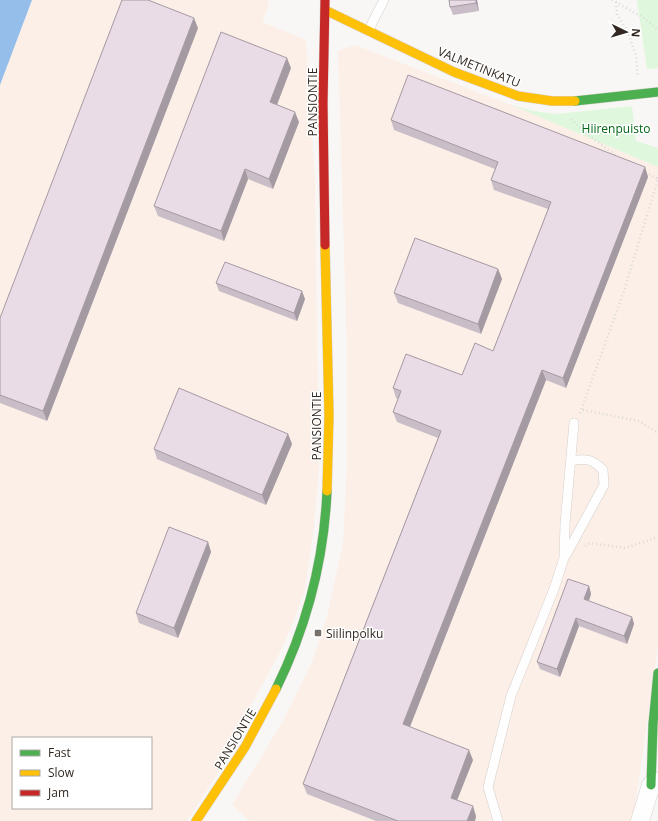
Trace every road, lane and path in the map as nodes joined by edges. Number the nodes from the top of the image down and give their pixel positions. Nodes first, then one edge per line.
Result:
1 (325, 0) edge
2 (384, 0) edge
3 (612, 0) edge
4 (616, 2) junction
5 (325, 10) junction
6 (658, 30) edge
7 (369, 31) junction
8 (638, 78) dead end
9 (658, 92) edge
10 (552, 101) junction
11 (619, 158) edge
12 (638, 169) edge
13 (583, 410) junction
14 (574, 423) joint
15 (658, 433) edge
16 (571, 461) junction
17 (658, 537) edge
18 (564, 558) junction
19 (658, 673) edge
20 (655, 784) edge
21 (196, 821) edge
22 (498, 821) edge
23 (640, 821) edge

1 - 5 street, PANSIONTIE
2 - 7 lane
3 - 4 path
4 - 6 path
4 - 8 path
5 - 7 street, VALMETINKATU
5 - 21 street, PANSIONTIE
7 - 10 street, VALMETINKATU
9 - 10 street, VALMETINKATU
10 - 11 path
12 - 13 path
13 - 14 path
13 - 15 path
14 - 16 lane
16 - 18 lane
16 - 18 lane
17 - 18 path
18 - 22 lane
19 - 20 street
20 - 23 street

